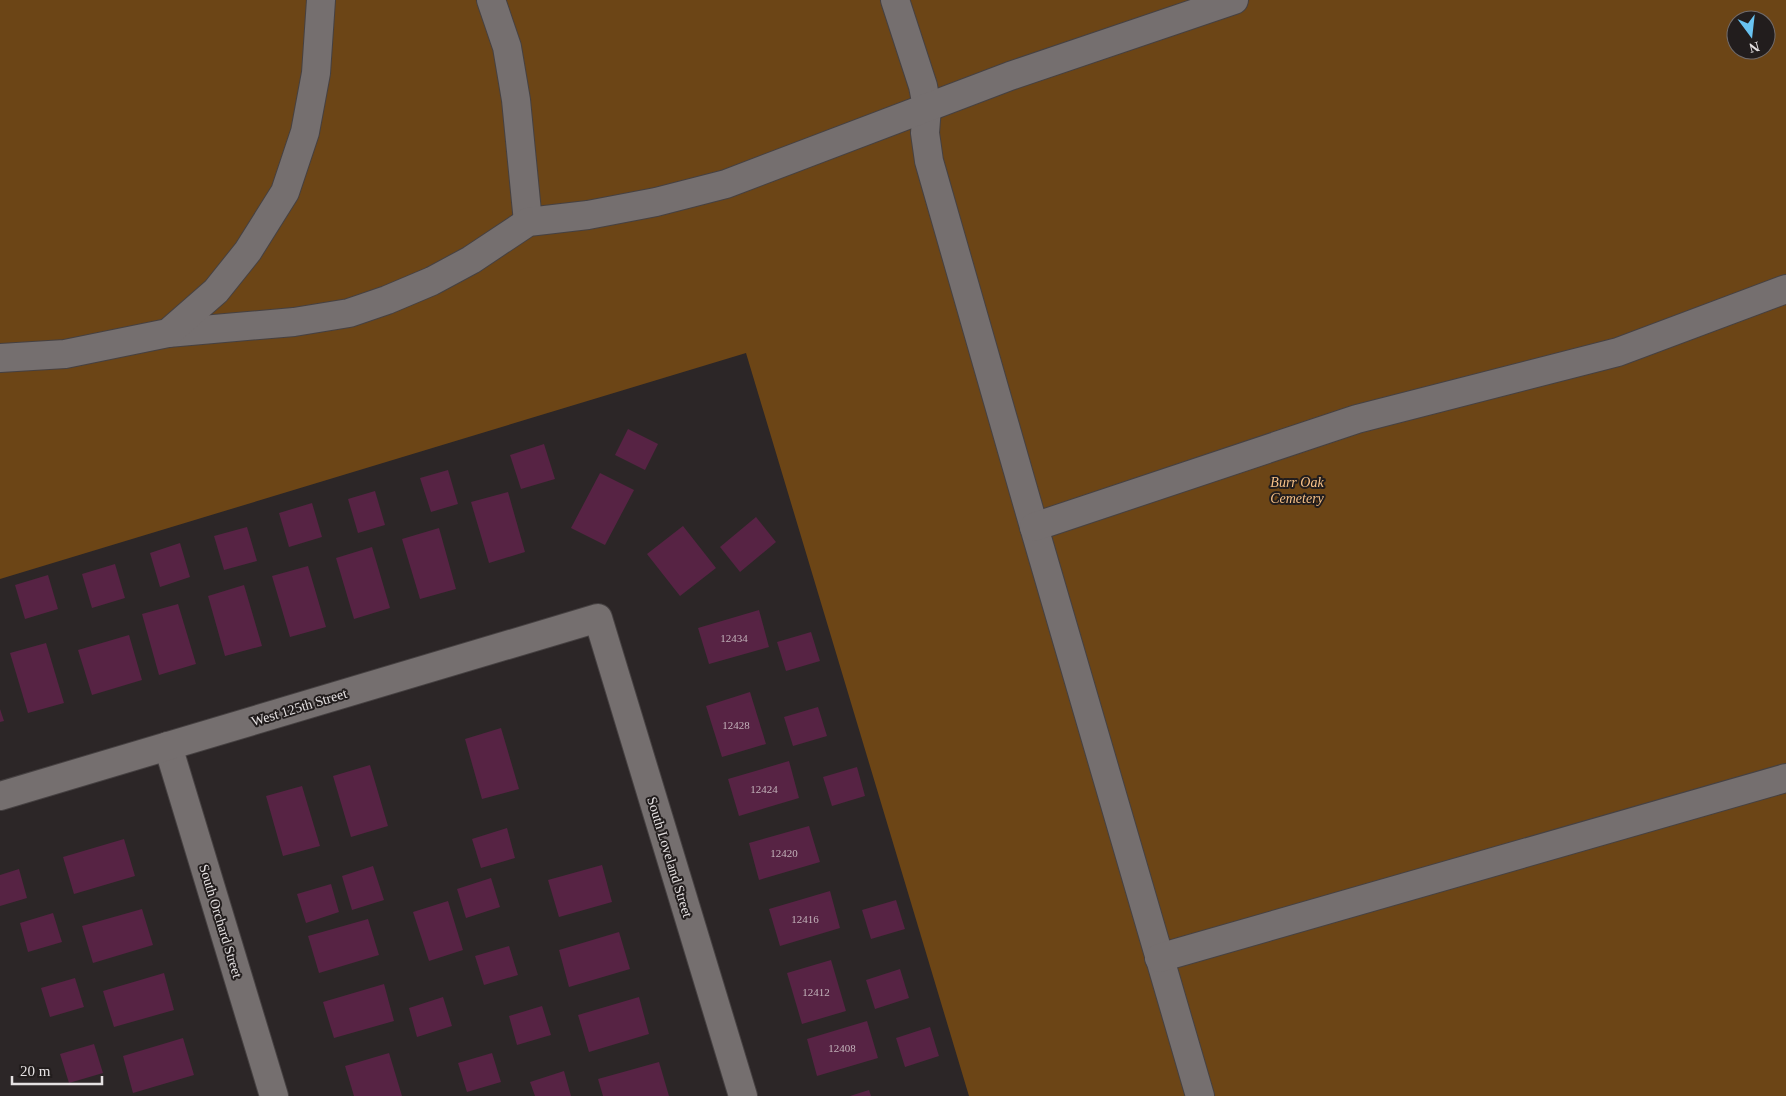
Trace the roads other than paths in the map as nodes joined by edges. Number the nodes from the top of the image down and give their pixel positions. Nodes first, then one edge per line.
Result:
1 (321, 0) edge
2 (490, 0) edge
3 (895, 0) edge
4 (1234, 0) edge
5 (926, 107) junction
6 (528, 222) junction
7 (1786, 289) edge
8 (168, 333) junction
9 (0, 358) edge
10 (1034, 527) junction
11 (598, 618) joint
12 (168, 746) junction
13 (1786, 778) edge
14 (0, 796) edge
15 (1159, 958) junction
16 (274, 1096) edge
17 (743, 1096) edge
18 (1200, 1096) edge

1 - 8 street
2 - 6 street
3 - 5 street
4 - 5 street
5 - 6 street
5 - 10 street
6 - 8 street
7 - 10 street
8 - 9 street
10 - 15 street
11 - 12 street, West 125th Street
11 - 17 street, South Loveland Street
12 - 14 street, West 125th Street
12 - 16 street, South Orchard Street
13 - 15 street
15 - 18 street

